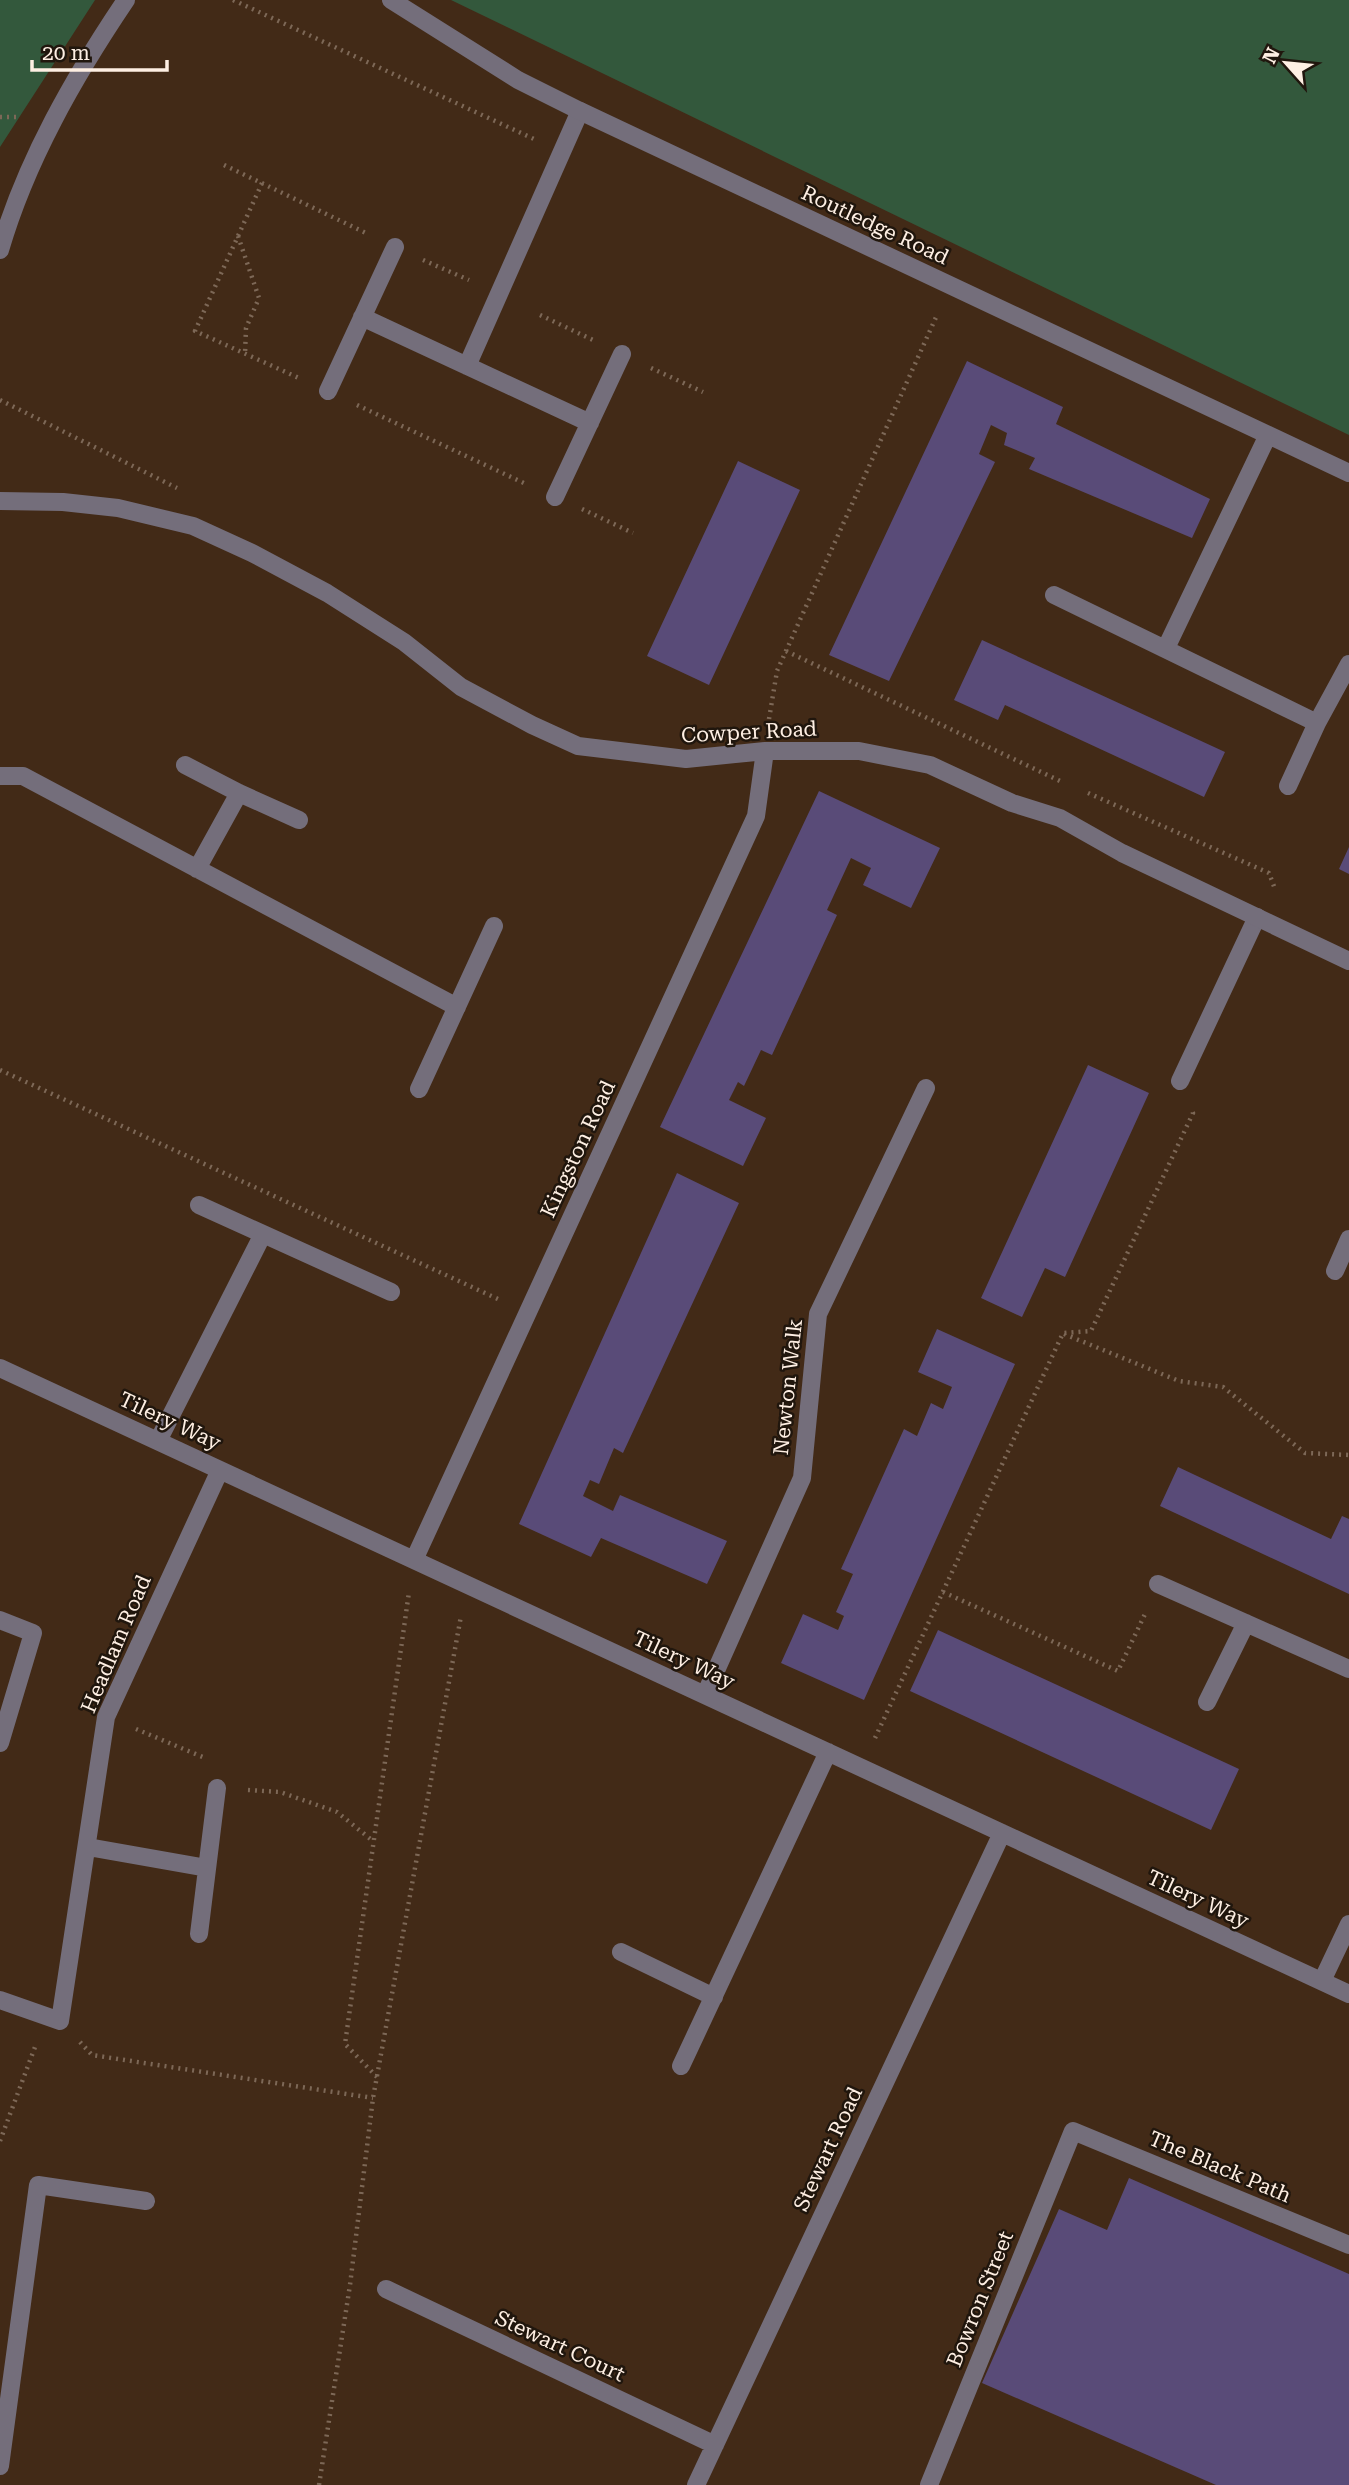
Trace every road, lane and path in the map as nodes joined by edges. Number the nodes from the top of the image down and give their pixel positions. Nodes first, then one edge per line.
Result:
1 (126, 0) edge
2 (233, 0) edge
3 (391, 0) edge
4 (580, 111) junction
5 (539, 141) dead end
6 (224, 165) dead end
7 (262, 183) junction
8 (238, 236) junction
9 (395, 247) junction
10 (0, 250) edge
11 (477, 284) dead end
12 (950, 285) junction
13 (362, 317) junction
14 (245, 354) junction
15 (622, 354) dead end
16 (467, 366) junction
17 (328, 391) junction
18 (0, 400) edge
19 (590, 423) junction
20 (1268, 435) junction
21 (1349, 473) edge
22 (555, 497) junction
23 (0, 500) edge
24 (193, 526) junction
25 (634, 533) dead end
26 (1054, 595) dead end
27 (1166, 648) junction
28 (786, 651) junction
29 (1349, 664) edge
30 (1317, 723) junction
31 (765, 751) junction
32 (185, 765) dead end
33 (0, 776) edge
34 (1064, 783) dead end
35 (1288, 786) dead end
36 (1077, 788) dead end
37 (239, 793) junction
38 (299, 820) dead end
39 (197, 869) junction
40 (1257, 917) junction
41 (494, 926) dead end
42 (1290, 933) junction
43 (1349, 961) edge
44 (457, 1007) junction
45 (0, 1070) edge
46 (1180, 1081) joint
47 (926, 1088) dead end
48 (419, 1089) dead end
49 (199, 1205) dead end
50 (263, 1234) junction
51 (1349, 1239) edge
52 (1335, 1271) dead end
53 (391, 1293) dead end
54 (527, 1312) junction
55 (1063, 1334) junction
56 (0, 1368) edge
57 (158, 1441) junction
58 (1349, 1455) edge
59 (219, 1469) junction
60 (414, 1560) junction
61 (466, 1584) junction
62 (1158, 1584) joint
63 (943, 1592) junction
64 (0, 1620) edge
65 (1246, 1623) junction
66 (1349, 1669) edge
67 (705, 1695) junction
68 (1207, 1702) dead end
69 (0, 1743) edge
70 (828, 1752) junction
71 (861, 1768) junction
72 (217, 1788) dead end
73 (1002, 1833) junction
74 (88, 1847) junction
75 (206, 1868) junction
76 (1349, 1924) edge
77 (199, 1934) dead end
78 (621, 1952) dead end
79 (1322, 1981) junction
80 (1349, 1994) edge
81 (714, 1997) junction
82 (0, 2000) edge
83 (53, 2019) junction
84 (681, 2066) dead end
85 (378, 2078) junction
86 (373, 2098) junction
87 (1073, 2131) joint
88 (0, 2141) edge
89 (146, 2200) dead end
90 (1349, 2245) edge
91 (386, 2289) dead end
92 (715, 2445) junction
93 (0, 2466) edge
94 (319, 2485) edge
95 (696, 2485) edge
96 (929, 2485) edge

1 - 10 street
2 - 5 path
3 - 4 street, Routledge Road
4 - 12 street, Routledge Road
4 - 16 street
6 - 7 path
7 - 8 path
7 - 9 path
8 - 14 path
8 - 14 path
9 - 11 path
9 - 13 street
12 - 20 street, Routledge Road
12 - 28 path
13 - 16 street
13 - 17 street
14 - 17 path
15 - 19 street
16 - 19 street
17 - 22 path
18 - 24 path
19 - 22 street
20 - 21 street, Routledge Road
20 - 27 street
22 - 25 path
23 - 24 street, Cowper Road
24 - 31 street, Cowper Road
26 - 27 street
27 - 30 street
28 - 31 path
28 - 34 path
29 - 30 street
30 - 35 street
31 - 40 street, Cowper Road
31 - 54 street, Kingston Road
32 - 37 street
33 - 39 street
36 - 42 path
37 - 38 street
37 - 39 street
39 - 44 street
40 - 42 street, Cowper Road
40 - 46 street
41 - 44 street
42 - 43 street, Cowper Road
44 - 48 street
45 - 54 path
46 - 55 path
47 - 67 street, Newton Walk
49 - 50 street
50 - 53 street
50 - 57 street
51 - 52 street
54 - 60 street, Kingston Road
55 - 58 path
55 - 63 path
56 - 57 street, Tilery Way
57 - 59 street, Tilery Way
59 - 60 street, Tilery Way
59 - 74 street, Headlam Road
60 - 61 street, Tilery Way
60 - 85 path
61 - 67 street, Tilery Way
61 - 85 path
62 - 63 path
62 - 65 street
63 - 71 path
64 - 69 street
65 - 66 street
65 - 68 street
67 - 70 street, Tilery Way
70 - 71 street, Tilery Way
70 - 81 street
71 - 73 street, Tilery Way
72 - 75 street
73 - 79 street, Tilery Way
73 - 92 street, Stewart Road
74 - 75 street
74 - 83 street, Headlam Road
75 - 77 street
76 - 79 street
78 - 81 street
79 - 80 street, Tilery Way
81 - 84 street
82 - 83 street
83 - 86 path
83 - 88 path
85 - 86 path
86 - 94 path
87 - 90 street, The Black Path
87 - 96 street, Bowron Street
89 - 93 street
91 - 92 street, Stewart Court
92 - 95 street, Stewart Road

